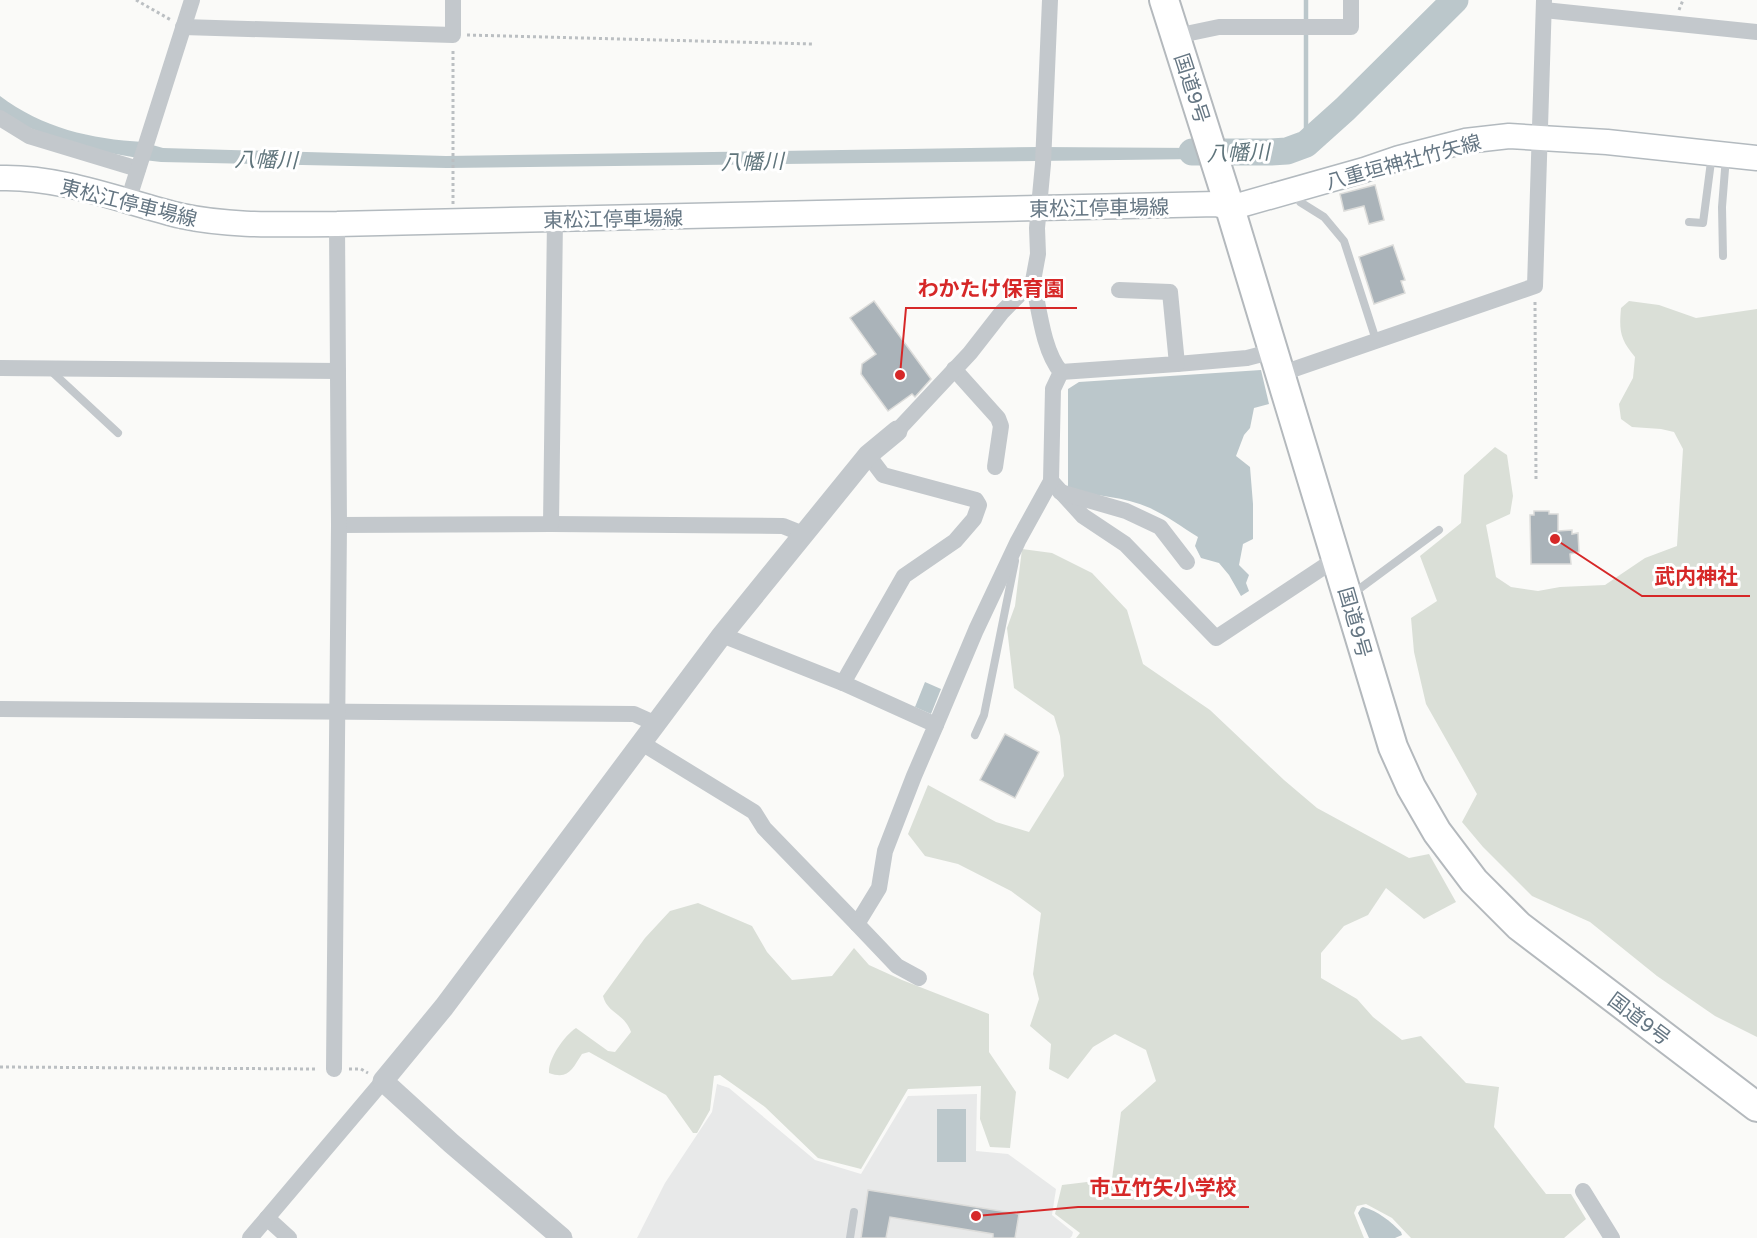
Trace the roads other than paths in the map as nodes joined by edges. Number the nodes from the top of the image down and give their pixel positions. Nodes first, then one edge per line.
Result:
1 (192, 0) edge
2 (453, 0) edge
3 (1050, 0) edge
4 (1164, 0) edge
5 (1351, 0) edge
6 (1544, 5) edge
7 (183, 27) junction
8 (1757, 32) edge
9 (1176, 36) junction
10 (0, 118) edge
11 (1540, 137) junction
12 (1719, 155) junction
13 (1757, 158) edge
14 (140, 165) junction
15 (0, 178) edge
16 (1295, 190) junction
17 (128, 201) junction
18 (1040, 208) junction
19 (1230, 208) junction
20 (555, 219) junction
21 (1689, 222) dead end
22 (337, 224) junction
23 (1723, 256) dead end
24 (1033, 281) junction
25 (1119, 290) dead end
26 (1376, 340) junction
27 (1277, 362) junction
28 (1177, 364) junction
29 (0, 368) edge
30 (50, 369) junction
31 (954, 369) junction
32 (338, 371) junction
33 (1061, 372) junction
34 (897, 431) joint
35 (118, 433) dead end
36 (868, 455) junction
37 (995, 467) dead end
38 (1056, 486) junction
39 (551, 524) junction
40 (339, 525) junction
41 (1439, 530) dead end
42 (803, 534) junction
43 (1018, 541) junction
44 (1187, 562) dead end
45 (1338, 562) junction
46 (1348, 597) junction
47 (722, 635) junction
48 (843, 683) junction
49 (0, 709) edge
50 (338, 711) junction
51 (654, 723) junction
52 (936, 725) junction
53 (975, 735) dead end
54 (640, 742) junction
55 (857, 924) junction
56 (919, 978) dead end
57 (334, 1069) road end
58 (383, 1081) junction
59 (1757, 1107) edge
60 (1583, 1191) dead end
61 (854, 1212) dead end
62 (267, 1218) junction
63 (250, 1238) edge
64 (289, 1238) edge
65 (562, 1238) edge
66 (850, 1238) edge
67 (1612, 1238) edge

1 - 7 street
2 - 7 street
3 - 18 street
4 - 9 highway, 国道9号
5 - 9 street
6 - 8 street
6 - 11 street
7 - 14 street
9 - 19 highway, 国道9号
10 - 14 street
11 - 12 main road, 八重垣神社竹矢線
11 - 16 main road, 八重垣神社竹矢線
11 - 26 street
12 - 13 main road, 八重垣神社竹矢線
12 - 21 lane
12 - 23 lane
14 - 17 street
15 - 17 main road, 東松江停車場線
16 - 19 main road, 八重垣神社竹矢線
16 - 26 lane
17 - 22 main road, 東松江停車場線
18 - 19 main road, 東松江停車場線
18 - 20 main road, 東松江停車場線
18 - 24 street
19 - 27 highway, 国道9号
20 - 22 main road, 東松江停車場線
20 - 39 street
22 - 32 street
24 - 31 street
24 - 33 street
25 - 28 street
26 - 27 street
27 - 28 street
27 - 45 highway, 国道9号
28 - 33 street
29 - 30 street
30 - 32 street
30 - 35 lane
31 - 34 street
31 - 37 street
32 - 40 street
33 - 38 street
34 - 36 street
36 - 42 street
36 - 48 street
38 - 43 street
38 - 44 street
38 - 45 street
39 - 40 street
39 - 42 street
40 - 50 street
41 - 46 lane
42 - 47 street
43 - 52 street
43 - 53 lane
45 - 46 highway, 国道9号
46 - 59 highway, 国道9号
47 - 48 street
47 - 51 street
48 - 52 street
49 - 50 street
50 - 51 street
50 - 57 street
51 - 54 street
52 - 55 street
54 - 55 street
54 - 58 street
55 - 56 street
58 - 62 street
58 - 65 street
60 - 67 street
61 - 66 lane
62 - 63 street
62 - 64 street

